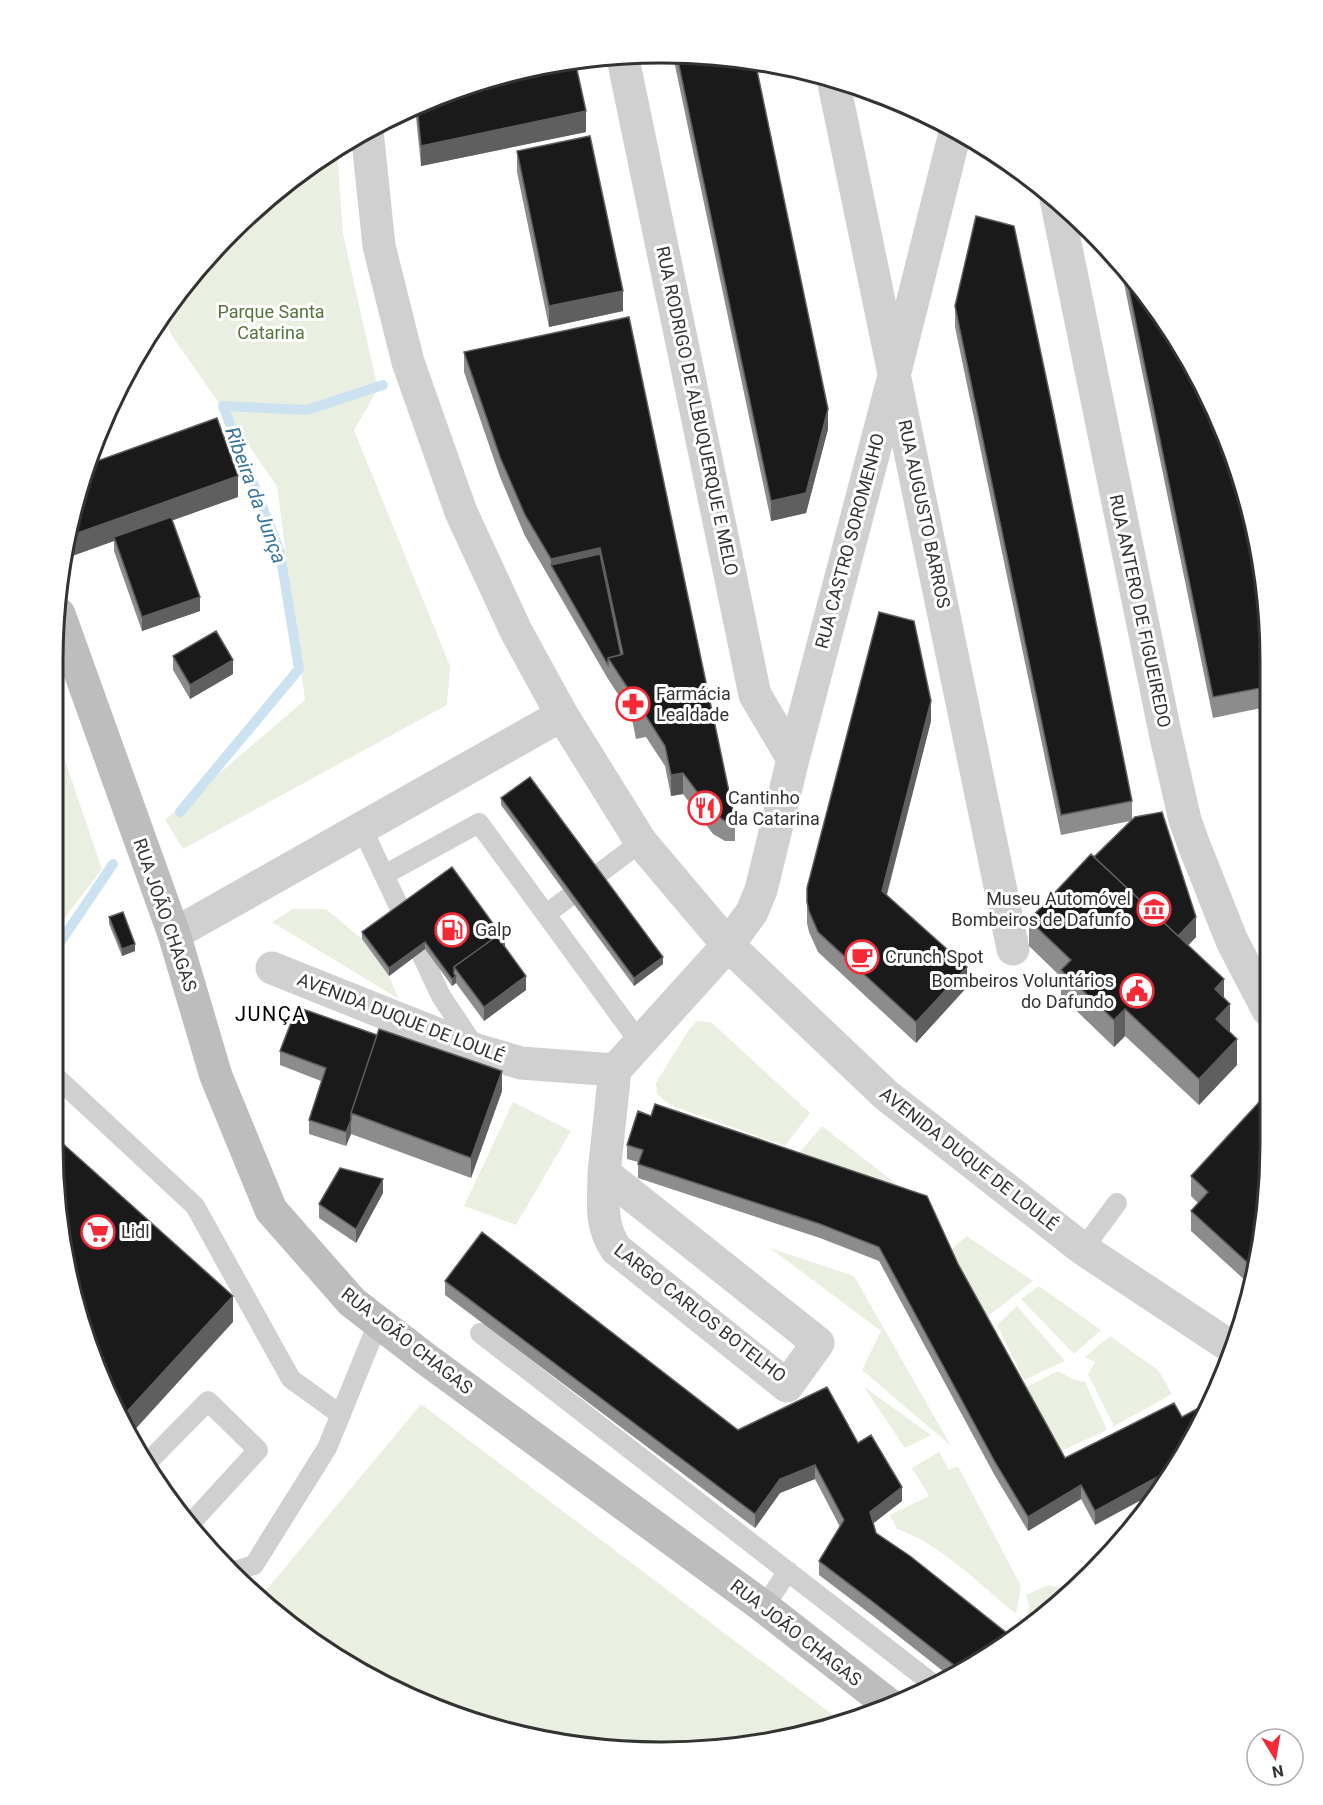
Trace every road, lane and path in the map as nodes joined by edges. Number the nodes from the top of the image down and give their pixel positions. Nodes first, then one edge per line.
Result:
1 (624, 64) edge
2 (835, 89) edge
3 (953, 139) edge
4 (368, 140) edge
5 (1059, 215) edge
6 (895, 372) junction
7 (64, 628) edge
8 (562, 715) junction
9 (793, 759) junction
10 (362, 828) junction
11 (641, 842) junction
12 (384, 875) junction
13 (597, 875) edge
14 (569, 897) edge
15 (546, 914) junction
16 (174, 934) junction
17 (728, 945) junction
18 (1013, 949) dead end
19 (272, 968) dead end
20 (1260, 995) edge
21 (640, 1043) junction
22 (477, 1050) junction
23 (615, 1070) junction
24 (63, 1084) edge
25 (604, 1173) junction
26 (1117, 1203) dead end
27 (1083, 1249) junction
28 (378, 1323) junction
29 (480, 1333) dead end
30 (1225, 1343) edge
31 (341, 1415) junction
32 (152, 1458) edge
33 (195, 1518) edge
34 (240, 1569) edge
35 (788, 1571) junction
36 (764, 1607) junction
37 (927, 1679) edge
38 (882, 1699) edge

1 - 9 street, RUA RODRIGO DE ALBUQUERQUE E MELO
2 - 6 street, RUA AUGUSTO BARROS
3 - 6 street, RUA CASTRO SOROMENHO
4 - 8 street, AVENIDA DUQUE DE LOULÉ
5 - 20 street, RUA ANTERO DE FIGUEIREDO
6 - 9 street, RUA CASTRO SOROMENHO
6 - 18 street, RUA AUGUSTO BARROS
7 - 16 street, RUA JOÃO CHAGAS
8 - 10 street
8 - 11 street, AVENIDA DUQUE DE LOULÉ
9 - 17 street, RUA CASTRO SOROMENHO
10 - 12 lane
10 - 16 street
11 - 13 lane
11 - 17 street, AVENIDA DUQUE DE LOULÉ
12 - 15 lane
12 - 22 lane
14 - 15 lane
15 - 21 lane
16 - 28 street, RUA JOÃO CHAGAS
17 - 21 street
17 - 27 street, AVENIDA DUQUE DE LOULÉ
19 - 22 street, AVENIDA DUQUE DE LOULÉ
21 - 23 street
22 - 23 street, AVENIDA DUQUE DE LOULÉ
23 - 25 street, LARGO CARLOS BOTELHO
24 - 31 lane
25 - 25 street, LARGO CARLOS BOTELHO
26 - 27 lane
27 - 30 street, AVENIDA DUQUE DE LOULÉ
28 - 31 lane
28 - 36 street, RUA JOÃO CHAGAS
29 - 35 lane
31 - 34 lane
32 - 33 lane
35 - 36 lane
35 - 37 lane
36 - 38 street, RUA JOÃO CHAGAS

